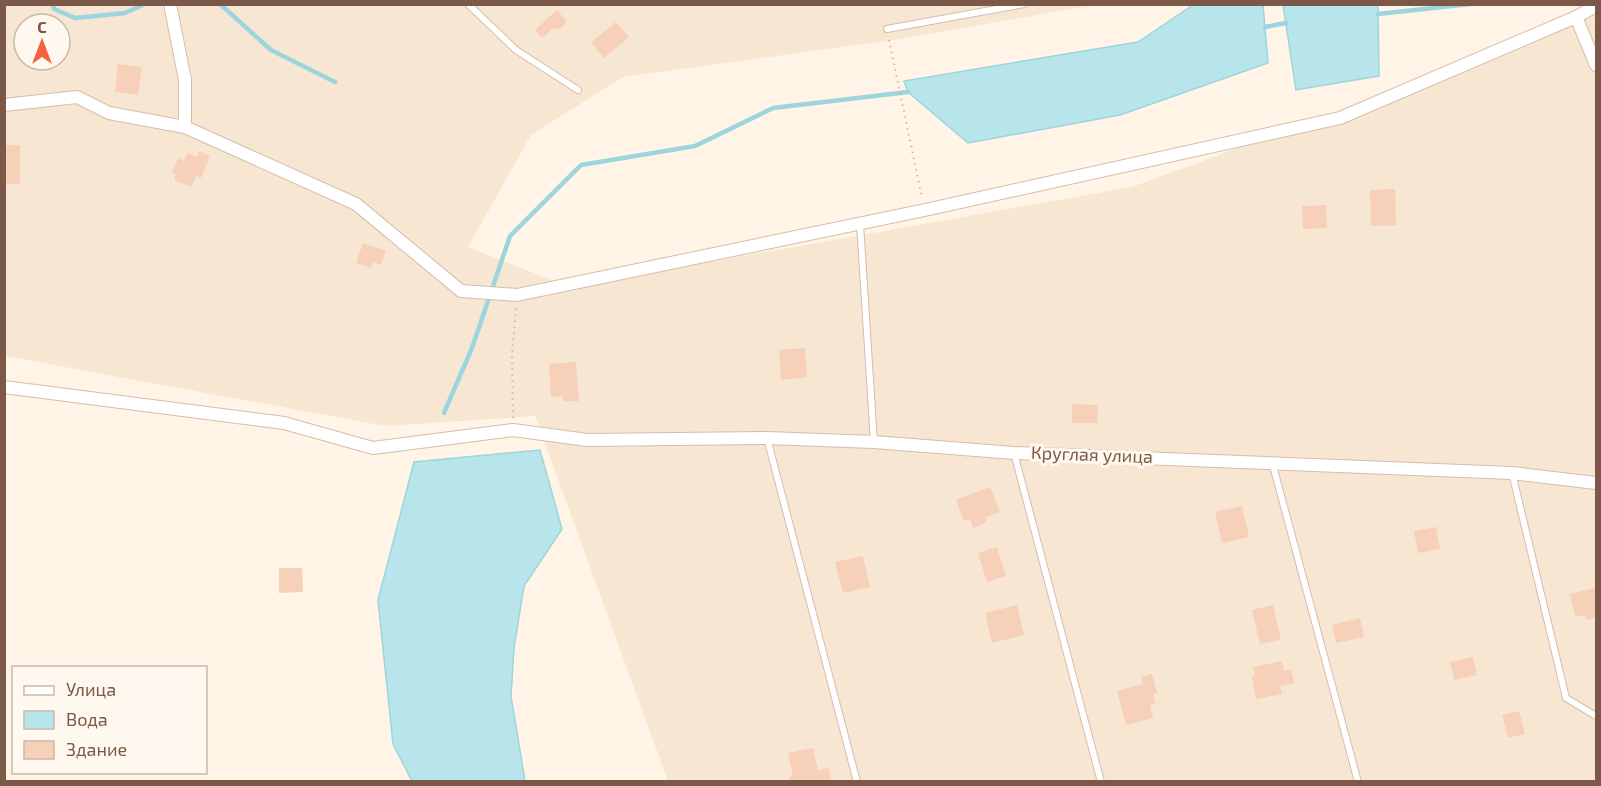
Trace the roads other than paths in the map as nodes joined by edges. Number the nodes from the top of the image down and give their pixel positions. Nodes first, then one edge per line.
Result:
1 (170, 4) edge
2 (468, 4) edge
3 (1024, 4) edge
4 (1596, 6) edge
5 (1576, 17) junction
6 (887, 29) road end
7 (1596, 65) edge
8 (578, 90) dead end
9 (4, 105) edge
10 (185, 127) junction
11 (860, 223) junction
12 (4, 387) edge
13 (767, 438) junction
14 (874, 442) junction
15 (1014, 453) junction
16 (1272, 461) junction
17 (1512, 473) junction
18 (1596, 483) edge
19 (1596, 716) edge
20 (857, 782) edge
21 (1101, 782) edge
22 (1358, 782) edge

1 - 10 street
2 - 8 lane
3 - 6 lane
4 - 5 street
5 - 7 street
5 - 11 street
9 - 10 street
10 - 11 street
11 - 14 lane
12 - 13 street, Круглая улица
13 - 14 street, Круглая улица
13 - 20 lane
14 - 15 street, Круглая улица
15 - 16 street, Круглая улица
15 - 21 lane
16 - 17 street, Круглая улица
16 - 22 lane
17 - 18 street, Круглая улица
17 - 19 lane

